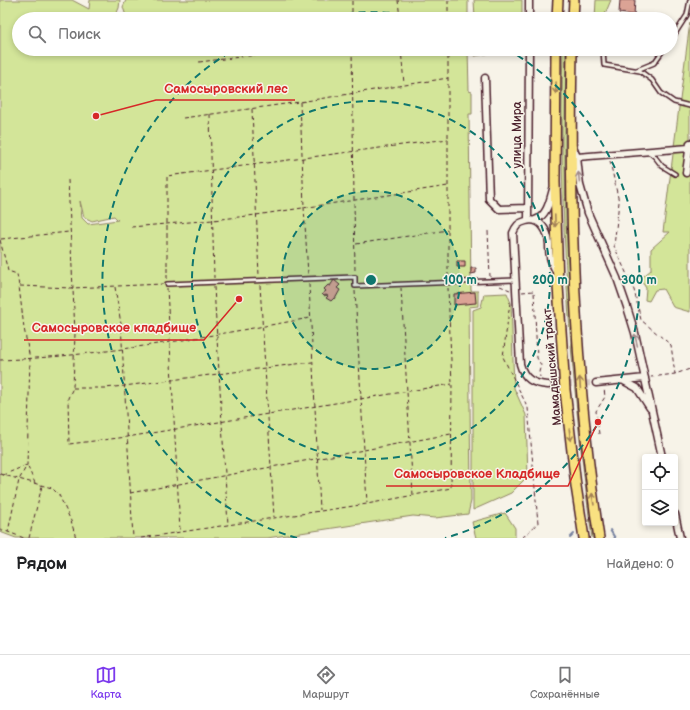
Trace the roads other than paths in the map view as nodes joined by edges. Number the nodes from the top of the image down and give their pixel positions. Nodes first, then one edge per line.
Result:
1 (529, 0) edge
2 (558, 0) edge
3 (574, 0) edge
4 (690, 0) edge
5 (529, 12) edge
6 (557, 12) edge
7 (573, 12) edge
8 (678, 29) edge
9 (529, 56) edge
10 (556, 56) edge
11 (572, 56) edge
12 (603, 56) edge
13 (659, 56) edge
14 (637, 70) junction
15 (485, 78) dead end
16 (690, 106) edge
17 (570, 138) junction
18 (690, 146) edge
19 (649, 151) junction
20 (577, 157) junction
21 (686, 173) dead end
22 (675, 174) dead end
23 (555, 182) junction
24 (528, 208) junction
25 (531, 220) junction
26 (558, 275) junction
27 (516, 280) junction
28 (167, 284) road end
29 (645, 378) junction
30 (622, 380) junction
31 (596, 383) tunnel mouth
32 (548, 385) tunnel mouth
33 (653, 413) junction
34 (661, 454) edge
35 (678, 526) edge
36 (584, 538) edge
37 (599, 538) edge
38 (680, 538) edge

1 - 5 street
2 - 6 main road
3 - 7 main road
4 - 8 lane
9 - 24 street, улица Мира
10 -> 23 main road, Мамадышский тракт
11 - 17 main road
12 - 14 lane
13 - 14 lane
14 - 16 lane
15 - 24 street
17 - 20 street
37 -> 17 main road
18 - 19 street
18 - 21 street
19 - 20 street
19 - 22 lane
29 -> 20 street
23 - 25 street
23 -> 26 main road, Мамадышский тракт
24 - 25 street, улица Мира
25 - 26 street
25 - 27 street
26 -> 36 main road, Мамадышский тракт
27 - 28 lane
27 - 32 street
29 - 30 street
29 - 33 street
30 - 31 street
30 - 33 street
33 - 34 street
35 - 38 street

